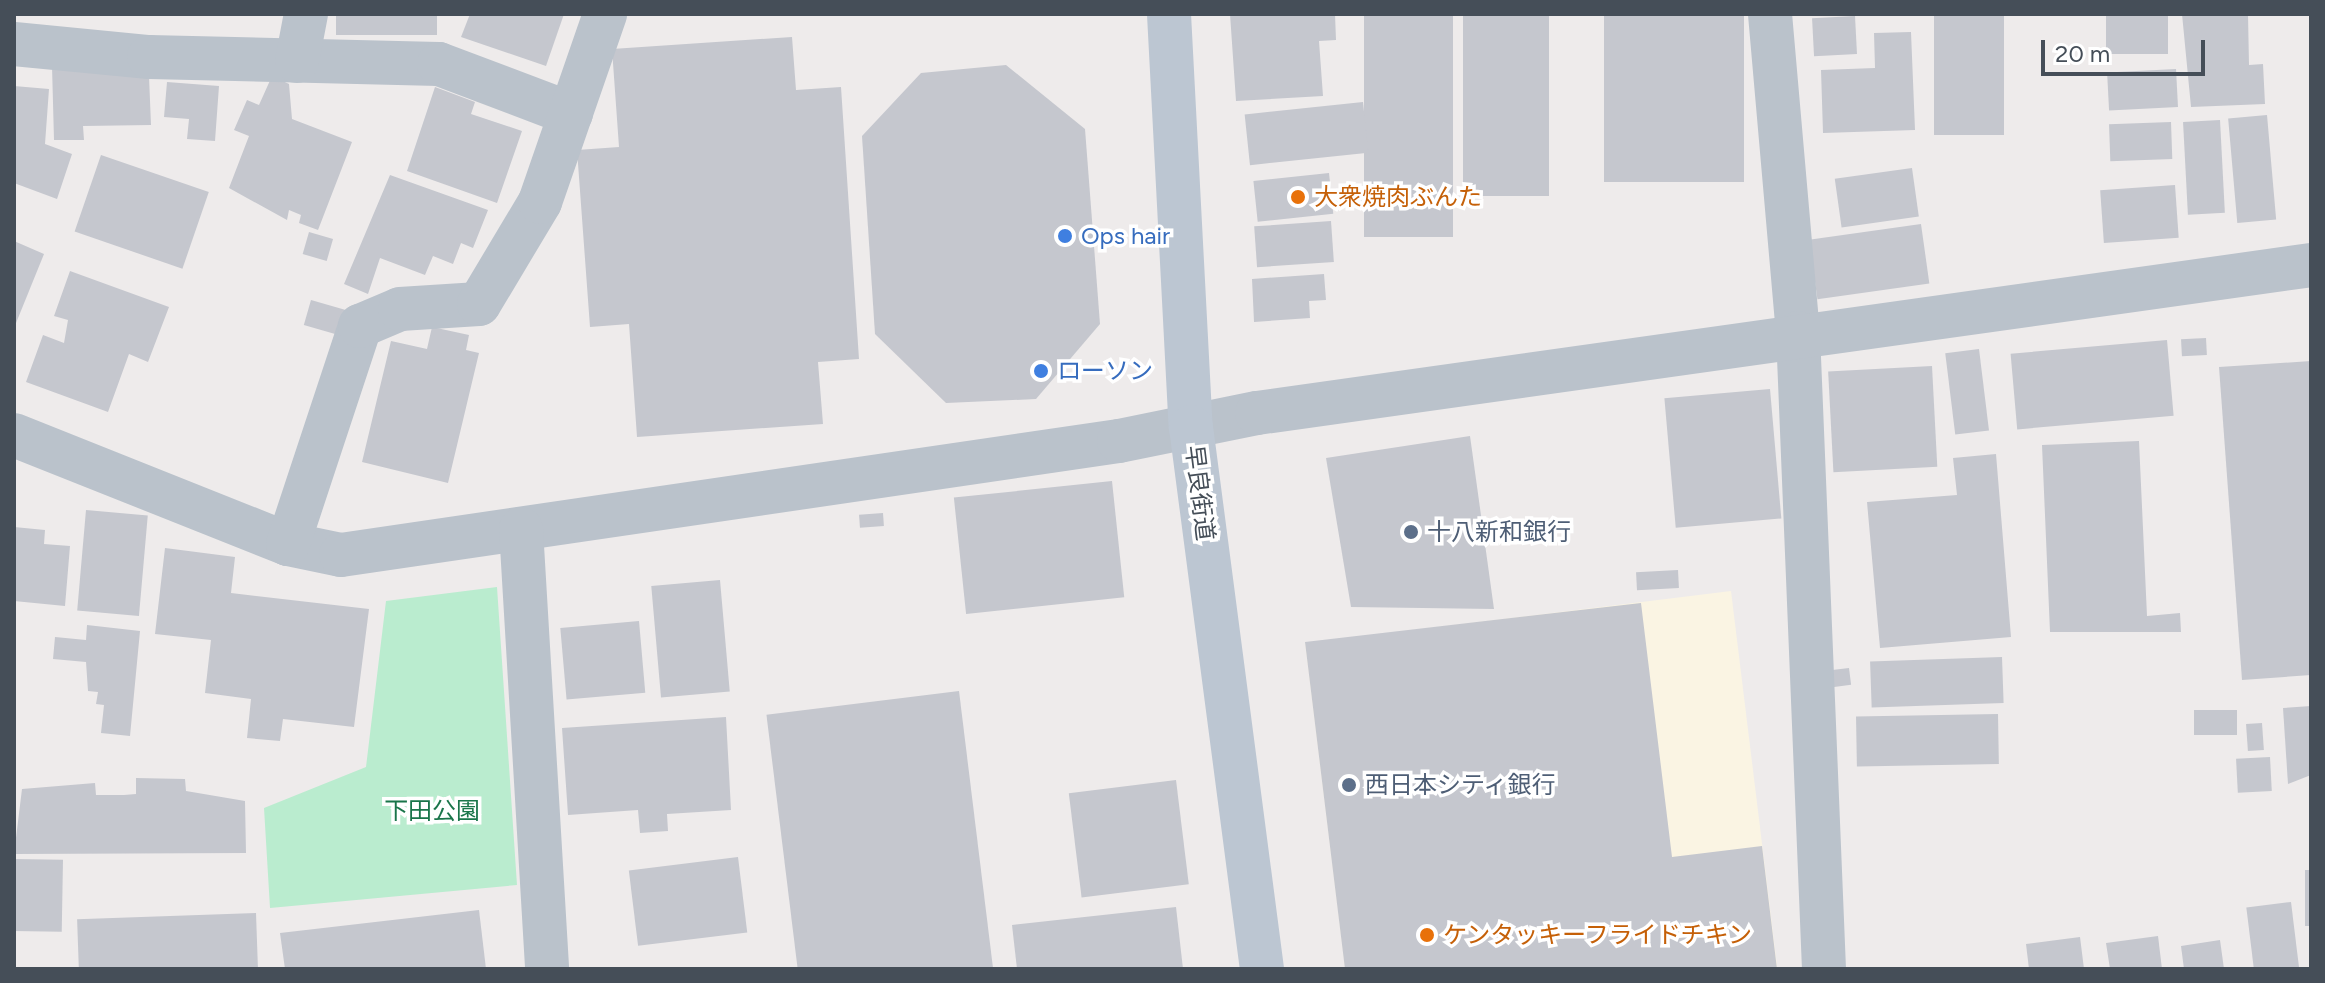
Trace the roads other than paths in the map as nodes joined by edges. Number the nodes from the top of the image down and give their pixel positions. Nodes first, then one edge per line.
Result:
1 (306, 14) edge
2 (605, 14) edge
3 (1169, 14) edge
4 (1770, 14) edge
5 (14, 44) edge
6 (297, 61) junction
7 (571, 114) junction
8 (2311, 265) edge
9 (1798, 333) junction
10 (1191, 427) junction
11 (14, 435) edge
12 (521, 529) junction
13 (288, 544) junction
14 (547, 969) edge
15 (1262, 969) edge
16 (1824, 969) edge

1 - 6 street
2 - 7 street
3 - 10 street, 早良街道
4 - 9 street
5 - 6 street
6 - 7 street
7 - 13 street
8 - 9 street
9 - 10 street
9 - 16 street
10 - 12 street
10 - 15 street, 早良街道
11 - 13 street
12 - 13 street
12 - 14 street

